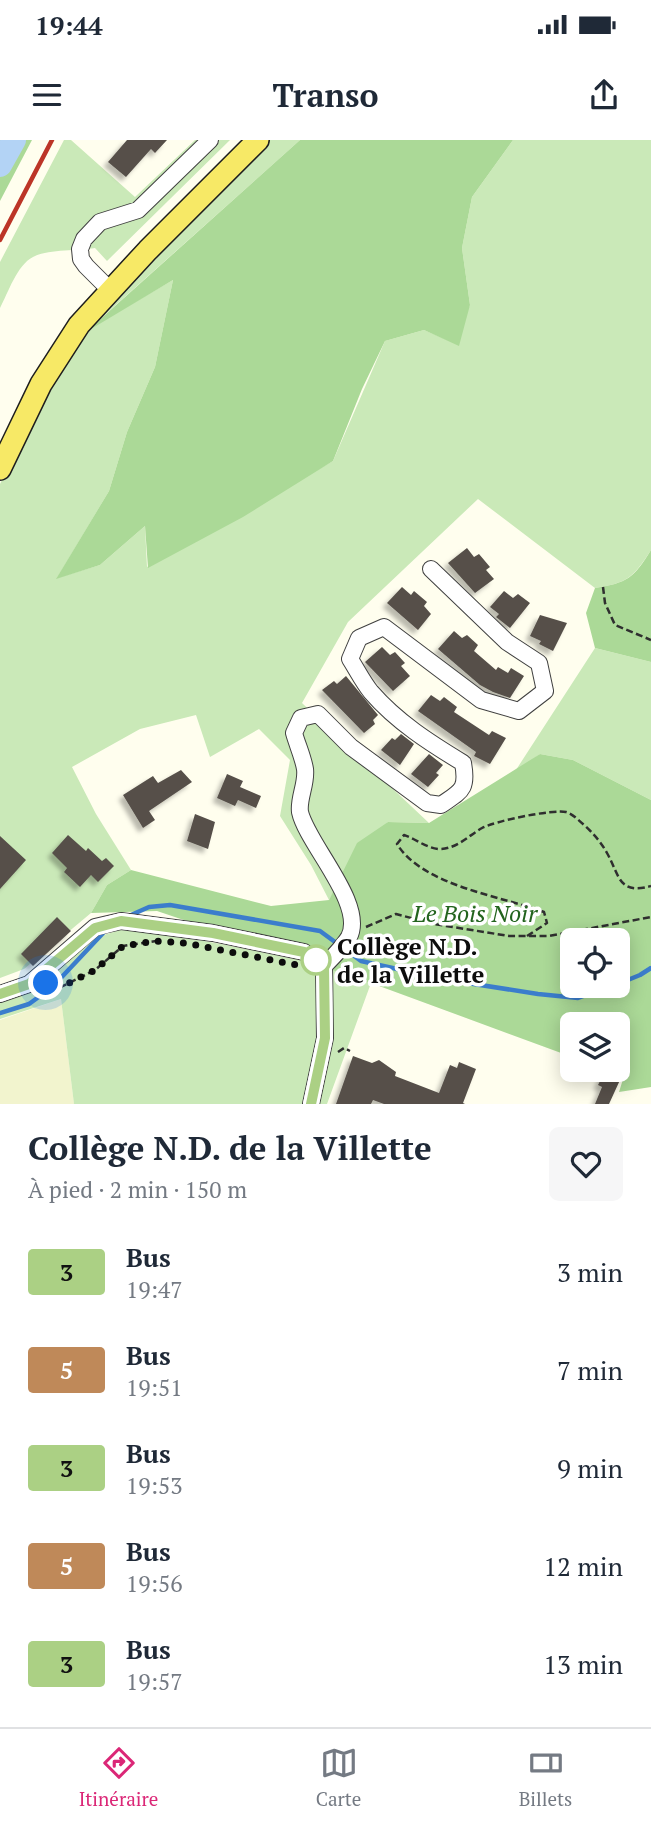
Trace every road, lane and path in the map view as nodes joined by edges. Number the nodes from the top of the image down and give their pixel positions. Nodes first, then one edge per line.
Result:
1 (210, 140) edge
2 (240, 140) edge
3 (258, 140) edge
4 (105, 286) junction
5 (0, 445) edge
6 (0, 469) edge
7 (431, 569) dead end
8 (603, 587) dead end
9 (651, 640) edge
10 (651, 887) edge
11 (651, 917) edge
12 (349, 936) junction
13 (527, 936) junction
14 (165, 942) dead end
15 (330, 960) junction
16 (46, 983) dead end
17 (0, 994) edge
18 (311, 1104) edge

1 - 4 street
2 - 4 main road
3 - 4 main road
4 - 5 main road
4 - 6 main road
7 - 12 street
8 - 9 path
10 - 13 path
11 - 13 path
12 - 13 path
12 - 15 street
14 - 16 path
15 - 17 street
15 - 18 street

